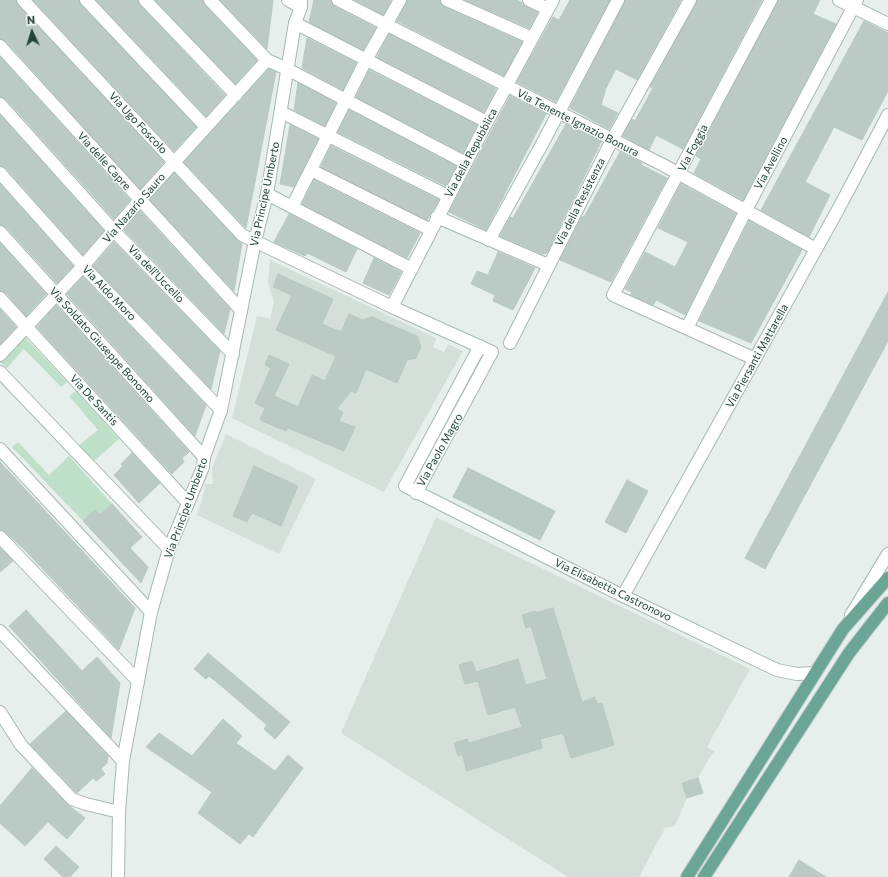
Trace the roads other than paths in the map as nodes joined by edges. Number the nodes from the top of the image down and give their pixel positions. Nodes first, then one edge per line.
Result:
1 (23, 0) edge
2 (86, 0) edge
3 (145, 0) edge
4 (210, 0) edge
5 (288, 0) edge
6 (338, 0) edge
7 (400, 0) edge
8 (447, 0) edge
9 (529, 0) edge
10 (618, 0) edge
11 (690, 0) edge
12 (771, 0) edge
13 (838, 0) edge
14 (301, 4) edge
15 (550, 4) edge
16 (856, 4) edge
17 (295, 23) junction
18 (888, 24) edge
19 (386, 25) junction
20 (532, 38) junction
21 (0, 46) edge
22 (267, 60) junction
23 (366, 60) junction
24 (287, 69) junction
25 (506, 86) junction
26 (236, 95) junction
27 (346, 100) junction
28 (0, 104) edge
29 (281, 112) junction
30 (559, 112) junction
31 (888, 115) edge
32 (486, 122) junction
33 (206, 126) junction
34 (328, 136) junction
35 (612, 140) junction
36 (174, 162) junction
37 (466, 163) junction
38 (311, 170) junction
39 (0, 173) edge
40 (679, 174) junction
41 (267, 194) junction
42 (448, 196) junction
43 (140, 200) junction
44 (292, 207) junction
45 (746, 210) junction
46 (437, 217) junction
47 (431, 230) junction
48 (114, 231) junction
49 (0, 232) edge
50 (489, 240) junction
51 (256, 241) junction
52 (816, 249) junction
53 (548, 264) junction
54 (83, 266) junction
55 (412, 269) junction
56 (57, 295) junction
57 (0, 298) edge
58 (392, 307) junction
59 (241, 310) junction
60 (26, 326) junction
61 (687, 328) junction
62 (510, 344) dead end
63 (480, 346) junction
64 (233, 354) junction
65 (0, 355) edge
66 (756, 359) junction
67 (0, 372) edge
68 (221, 410) junction
69 (0, 449) edge
70 (204, 457) junction
71 (416, 493) junction
72 (188, 503) junction
73 (0, 537) edge
74 (169, 549) junction
75 (888, 554) edge
76 (888, 578) edge
77 (623, 596) junction
78 (888, 603) edge
79 (152, 612) junction
80 (843, 629) junction
81 (0, 631) edge
82 (814, 674) junction
83 (138, 681) junction
84 (0, 712) edge
85 (123, 761) junction
86 (119, 812) junction
87 (118, 877) edge
88 (687, 877) edge
89 (704, 877) edge

1 - 36 street, Via Ugo Foscolo
2 - 33 street
3 - 26 street
4 - 22 street
5 - 14 street
6 - 19 street, Via Tenente Ignazio Bonura
7 - 19 street
8 - 20 street
9 - 15 street
10 - 30 street
11 - 35 street, Via della Resistenza
12 - 40 street, Via Foggia
13 - 16 street
14 - 17 street, Via Principe Umberto
15 - 20 street, Via della Repubblica
16 - 18 street
16 - 45 street, Via Avellino
17 - 23 street
17 - 24 street, Via Principe Umberto
19 - 23 street
19 - 25 street, Via Tenente Ignazio Bonura
20 - 25 street, Via della Repubblica
21 - 43 street, Via delle Capre
22 - 24 street
22 - 26 street, Via Nazario Sauro
23 - 27 street
23 - 32 street
24 - 27 street
24 - 29 street, Via Principe Umberto
25 - 30 street, Via Tenente Ignazio Bonura
25 - 32 street, Via della Repubblica
26 - 33 street, Via Nazario Sauro
27 - 34 street
27 - 37 street
28 - 48 street, Via dell'Uccello
29 - 34 street
29 - 41 street, Via Principe Umberto
30 - 35 street, Via Tenente Ignazio Bonura
30 - 50 street
31 - 52 street, Via Piersanti Mattarella
32 - 37 street, Via della Repubblica
33 - 36 street, Via Nazario Sauro
34 - 38 street
34 - 42 street
35 - 40 street, Via Tenente Ignazio Bonura
35 - 53 street, Via della Resistenza
36 - 43 street, Via Nazario Sauro
36 - 51 street, Via Ugo Foscolo
37 - 42 street, Via della Repubblica
38 - 44 street
38 - 47 street
39 - 54 street, Via Aldo Moro
40 - 45 street, Via Tenente Ignazio Bonura
40 - 61 street, Via Foggia
41 - 44 street
41 - 51 street, Via Principe Umberto
42 - 46 street, Via della Repubblica
43 - 48 street, Via Nazario Sauro
43 - 59 street, Via delle Capre
44 - 55 street
45 - 52 street, Via Tenente Ignazio Bonura
45 - 61 street, Via Avellino
46 - 47 street, Via della Repubblica
46 - 50 street
47 - 55 street, Via della Repubblica
48 - 54 street, Via Nazario Sauro
48 - 64 street, Via dell'Uccello
49 - 56 street, Via Soldato Giuseppe Bonomo
50 - 53 street
51 - 58 street, Via Paolo Magro
51 - 59 street, Via Principe Umberto
52 - 66 street, Via Piersanti Mattarella
53 - 62 street, Via della Resistenza
54 - 56 street, Via Nazario Sauro
54 - 68 street, Via Aldo Moro
55 - 58 street, Via della Repubblica
56 - 60 street, Via Nazario Sauro
56 - 70 street, Via Soldato Giuseppe Bonomo
57 - 60 street, Via De Santis
58 - 63 street, Via Paolo Magro
59 - 64 street, Via Principe Umberto
60 - 65 street, Via Nazario Sauro
60 - 72 street, Via De Santis
61 - 66 street
63 - 71 street, Via Paolo Magro
63 - 71 street, Via Paolo Magro
64 - 68 street, Via Principe Umberto
66 - 77 street, Via Piersanti Mattarella
67 - 74 street
68 - 70 street, Via Principe Umberto
69 - 79 street
70 - 72 street, Via Principe Umberto
71 - 77 street, Via Elisabetta Castronovo
72 - 74 street, Via Principe Umberto
73 - 83 street
74 - 79 street, Via Principe Umberto
75 - 80 street
76 - 80 main road
77 - 82 street, Via Elisabetta Castronovo
78 - 89 main road
79 - 83 street, Via Principe Umberto
80 - 82 main road
81 - 85 street
82 - 88 main road
83 - 85 street, Via Principe Umberto
84 - 86 street
85 - 86 street, Via Principe Umberto
86 - 87 street, Via Principe Umberto

